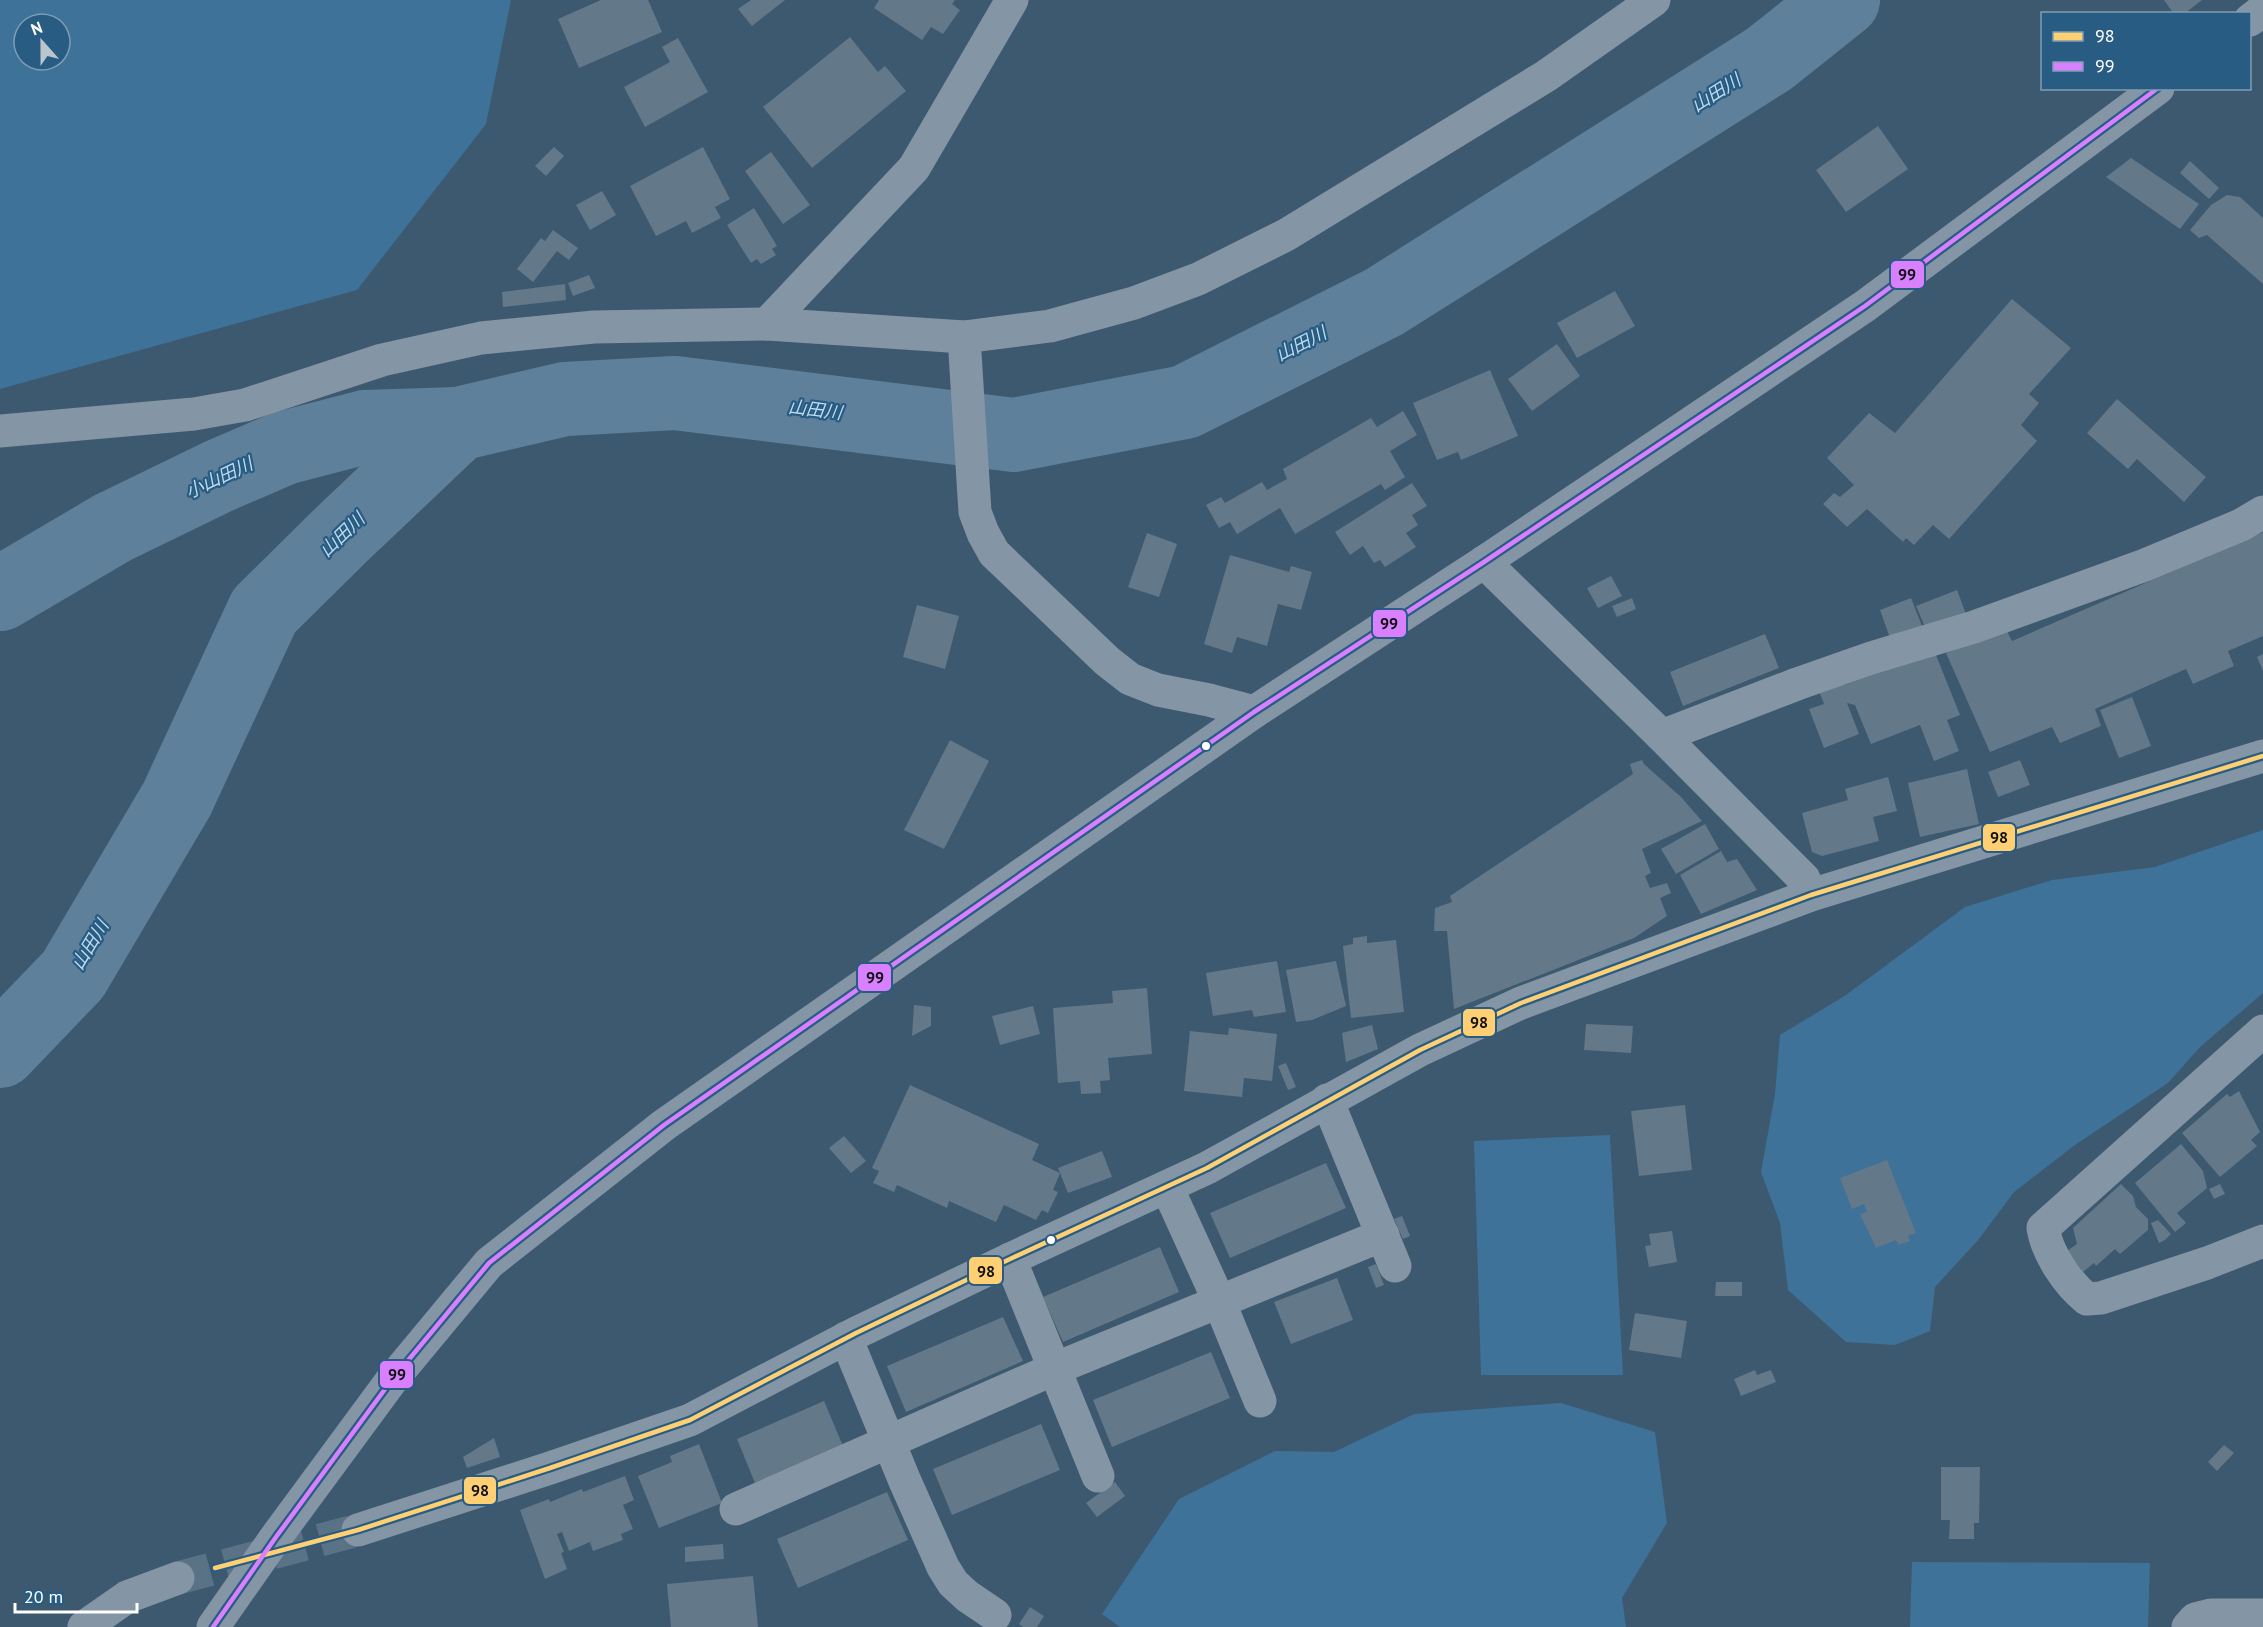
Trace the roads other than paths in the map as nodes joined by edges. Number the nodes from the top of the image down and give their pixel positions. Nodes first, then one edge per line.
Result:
1 (1012, 0) edge
2 (1654, 0) edge
3 (2263, 9) edge
4 (2251, 19) edge
5 (2155, 90) edge
6 (767, 324) junction
7 (964, 337) junction
8 (0, 431) edge
9 (2263, 512) edge
10 (1484, 562) junction
11 (1254, 712) junction
12 (1662, 736) junction
13 (2263, 756) edge
14 (1811, 895) junction
15 (2263, 1031) edge
16 (1327, 1100) junction
17 (1167, 1187) junction
18 (1383, 1235) junction
19 (2263, 1241) edge
20 (1010, 1258) junction
21 (1395, 1266) dead end
22 (1219, 1301) junction
23 (846, 1338) junction
24 (1054, 1369) junction
25 (1260, 1401) dead end
26 (889, 1442) junction
27 (1098, 1476) dead end
28 (736, 1509) dead end
29 (358, 1530) tunnel mouth
30 (178, 1578) tunnel mouth
31 (995, 1615) dead end
32 (2263, 1615) edge
33 (84, 1627) edge
34 (213, 1627) edge
35 (2188, 1627) edge

1 - 6 street
2 - 7 street
3 - 4 street
5 - 10 street
6 - 7 street
6 - 8 street
7 - 11 street
9 - 12 street
10 - 11 street
10 - 12 street
11 - 34 street
12 - 14 street
13 - 14 street
14 - 16 street
15 - 19 street
16 - 17 street
16 - 18 street
17 - 20 street
17 - 22 street
18 - 21 street
18 - 22 street
20 - 23 street
20 - 24 street
22 - 24 street
22 - 25 street
23 - 26 street
23 - 29 street
24 - 26 street
24 - 27 street
26 - 28 street
26 - 31 street
30 - 33 street
32 - 35 street

